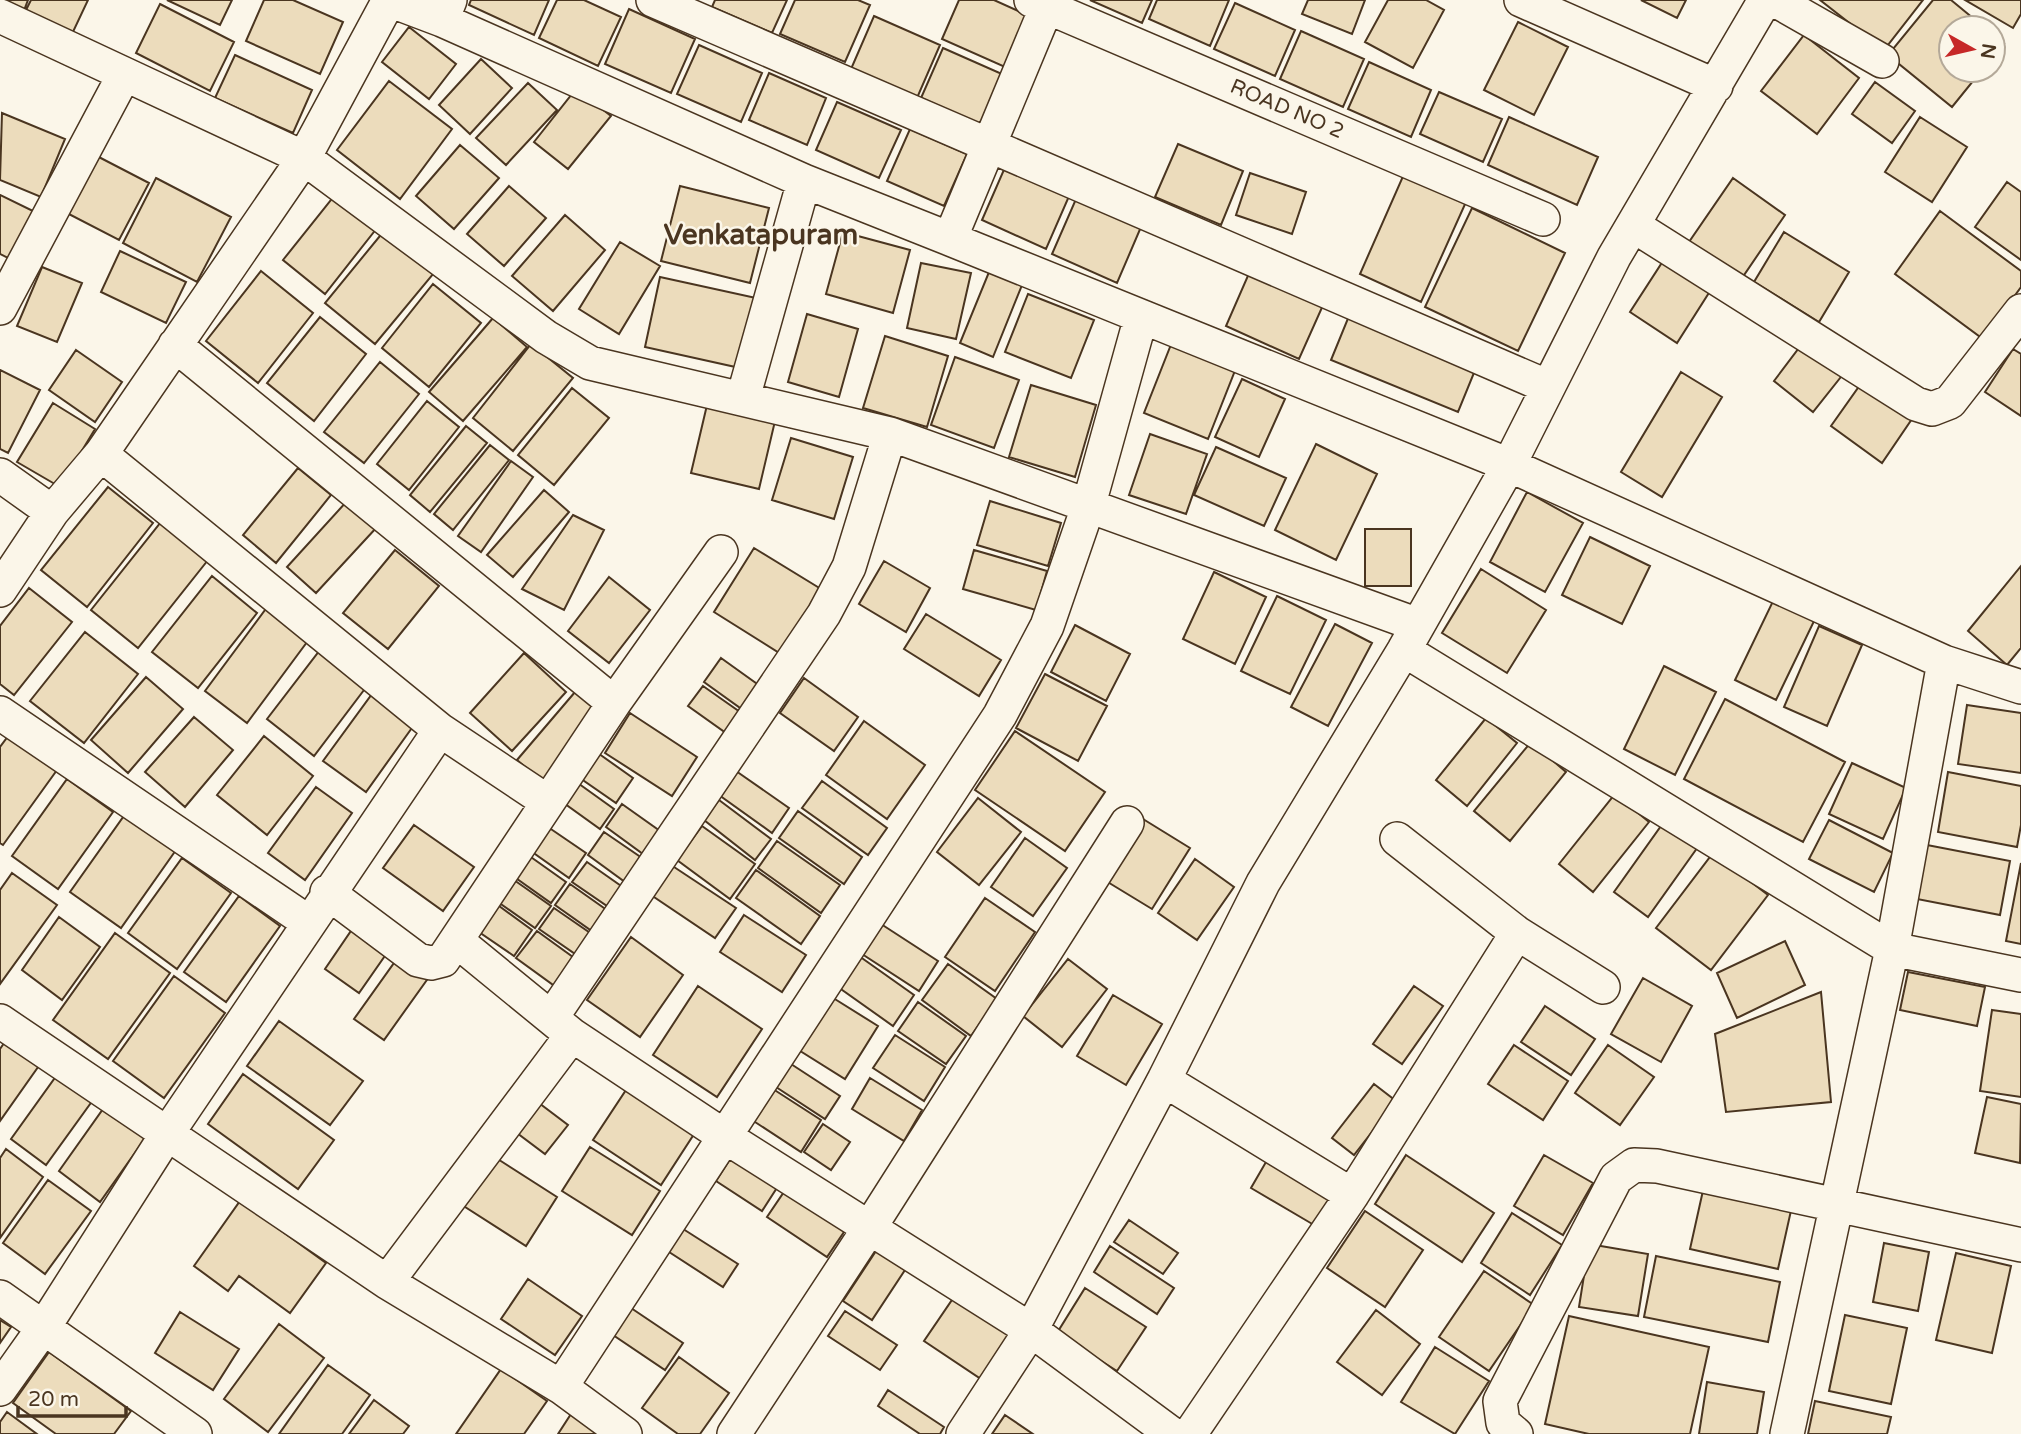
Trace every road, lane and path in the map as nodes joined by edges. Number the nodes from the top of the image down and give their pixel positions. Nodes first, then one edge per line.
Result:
1 (389, 0) edge
2 (653, 0) edge
3 (1521, 0) edge
4 (1765, 0) edge
5 (1775, 0) edge
6 (1039, 3) edge
7 (446, 10) edge
8 (0, 16) edge
9 (1882, 61) dead end
10 (124, 75) junction
11 (1716, 86) junction
12 (988, 146) junction
13 (304, 158) junction
14 (804, 181) junction
15 (1543, 219) dead end
16 (1634, 226) junction
17 (950, 239) junction
18 (0, 308) edge
19 (2021, 311) edge
20 (1141, 317) junction
21 (175, 345) junction
22 (1546, 386) junction
23 (743, 398) junction
24 (890, 435) junction
25 (101, 453) junction
26 (1509, 465) junction
27 (0, 475) edge
28 (1089, 504) junction
29 (52, 512) junction
30 (721, 552) dead end
31 (0, 590) edge
32 (1411, 638) junction
33 (1944, 662) junction
34 (2021, 687) edge
35 (614, 703) junction
36 (0, 713) edge
37 (440, 730) junction
38 (548, 802) junction
39 (1127, 823) dead end
40 (1397, 839) dead end
41 (327, 892) junction
42 (307, 922) junction
43 (1517, 933) junction
44 (457, 941) junction
45 (1892, 949) junction
46 (2021, 975) edge
47 (1603, 987) dead end
48 (0, 1021) edge
49 (562, 1026) junction
50 (1164, 1080) junction
51 (166, 1134) junction
52 (724, 1136) junction
53 (1352, 1195) junction
54 (1835, 1203) junction
55 (870, 1227) junction
56 (2021, 1245) edge
57 (387, 1282) junction
58 (0, 1297) edge
59 (44, 1326) junction
60 (1031, 1330) junction
61 (561, 1387) junction
62 (0, 1389) edge
63 (195, 1434) edge
64 (625, 1434) edge
65 (734, 1434) edge
66 (963, 1434) edge
67 (1172, 1434) edge
68 (1190, 1434) edge
69 (1516, 1434) edge
70 (1787, 1434) edge

1 - 7 street
1 - 13 street
2 - 12 street
3 - 11 street
4 - 11 street
5 - 9 street
6 - 12 street
6 - 15 street, ROAD NO 2
7 - 14 street
8 - 10 street
10 - 13 street
10 - 18 street
11 - 16 street
12 - 17 street
12 - 22 street
13 - 21 street
13 - 23 street
14 - 17 street
14 - 23 street
16 - 19 street
16 - 22 street
17 - 20 street
20 - 26 street
20 - 28 street
21 - 25 street
21 - 35 street
22 - 26 street
23 - 24 street
24 - 28 street
24 - 49 street
25 - 29 street
25 - 37 street
26 - 32 street
26 - 33 street
27 - 29 street
28 - 32 street
28 - 52 street
29 - 31 street
30 - 35 street
32 - 45 street
32 - 50 street
33 - 34 street
33 - 45 street
35 - 38 street
36 - 42 street
37 - 38 street
37 - 41 street
38 - 44 street
39 - 55 street
40 - 43 street
41 - 42 street
41 - 44 street
42 - 51 street
43 - 47 street
43 - 53 street
44 - 49 street
45 - 46 street
45 - 54 street
48 - 51 street
49 - 52 street
49 - 57 street
50 - 53 street
50 - 60 street
51 - 57 street
51 - 59 street
52 - 55 street
52 - 61 street
53 - 68 street
54 - 56 street
54 - 69 street
54 - 70 street
55 - 60 street
55 - 65 street
57 - 61 street
58 - 59 street
59 - 62 street
59 - 63 street
60 - 66 street
60 - 67 street
61 - 64 street

